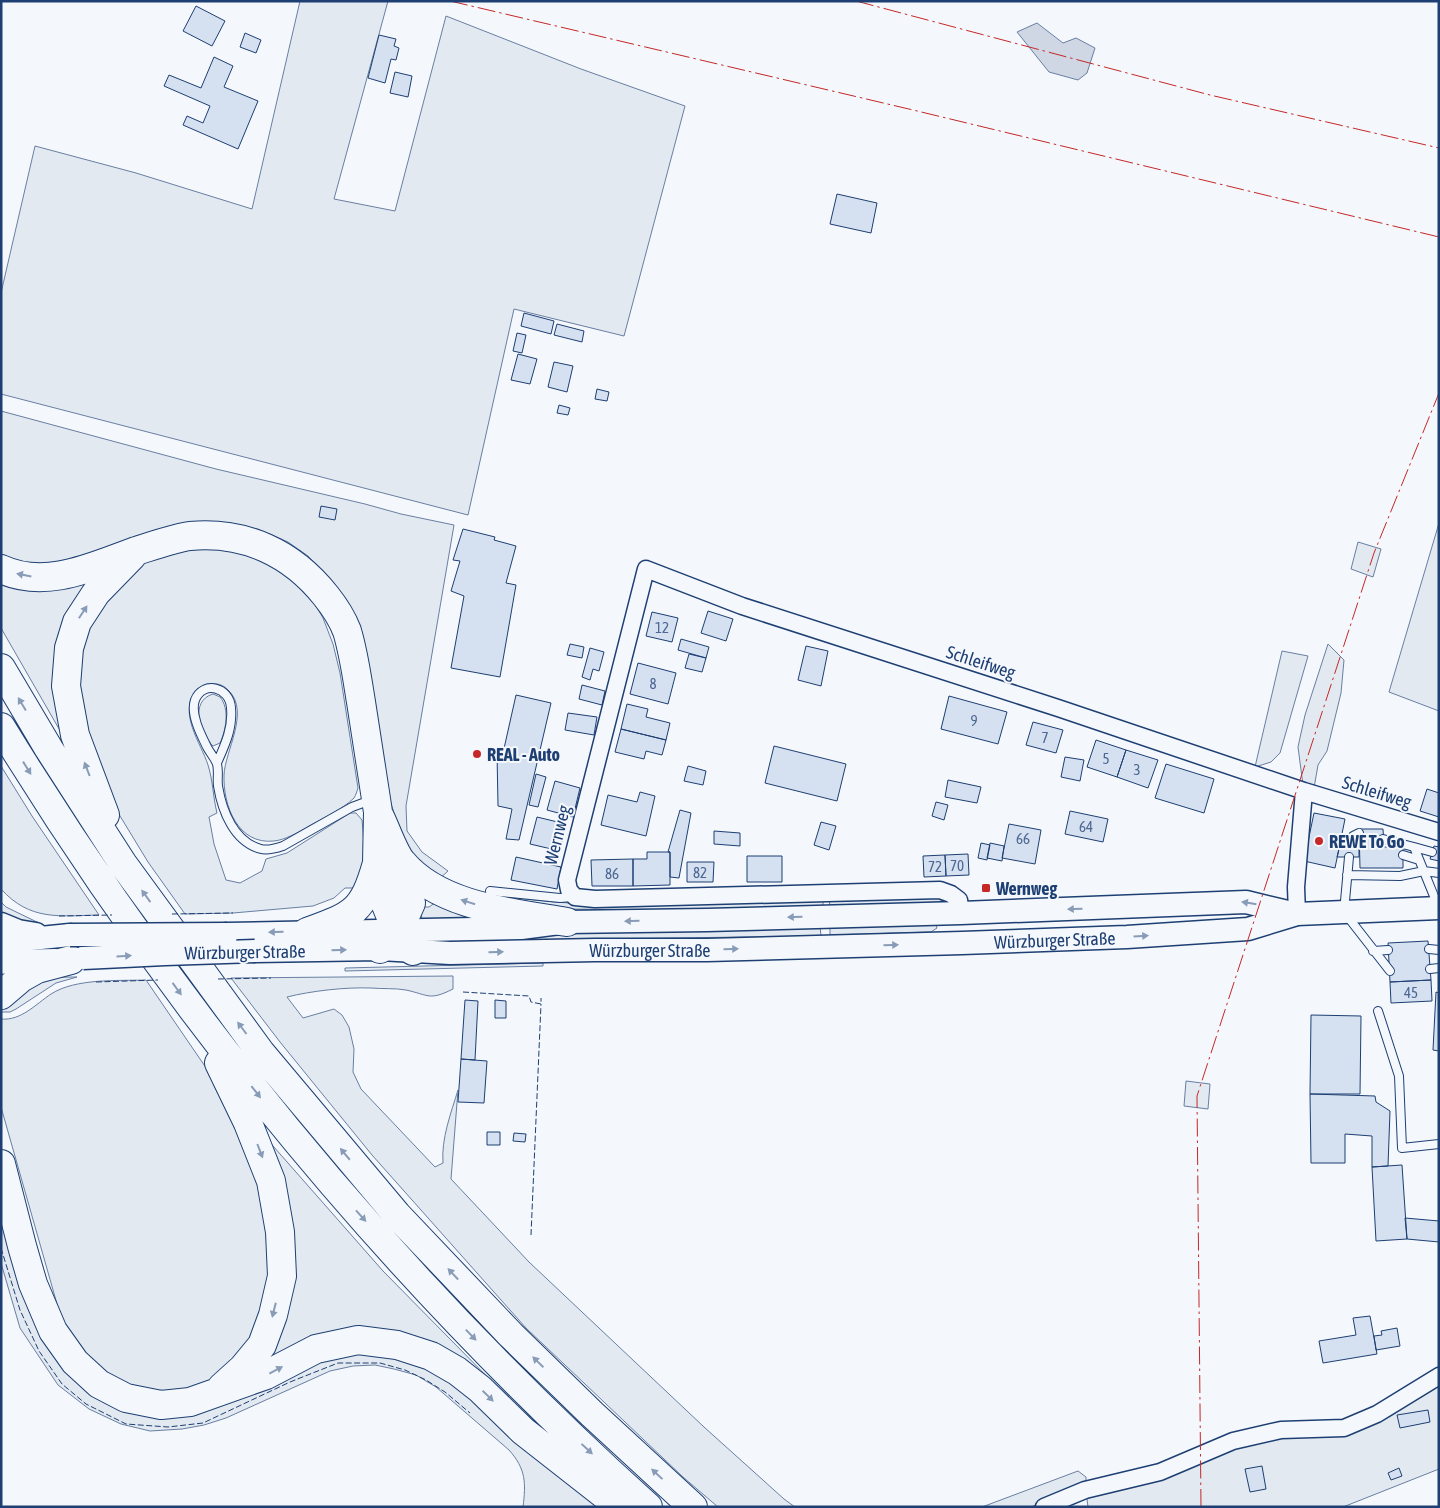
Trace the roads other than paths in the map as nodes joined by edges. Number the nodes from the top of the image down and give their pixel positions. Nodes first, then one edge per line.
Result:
1 (138, 550) junction
2 (1, 569) edge
3 (646, 569) joint
4 (1, 668) edge
5 (1, 727) edge
6 (217, 763) junction
7 (1304, 791) junction
8 (377, 805) junction
9 (1439, 832) edge
10 (1359, 833) dead end
11 (1383, 838) dead end
12 (1350, 844) dead end
13 (1414, 847) junction
14 (1432, 852) dead end
15 (1403, 856) dead end
16 (1350, 857) dead end
17 (1419, 860) junction
18 (389, 862) junction
19 (123, 864) junction
20 (1424, 871) junction
21 (1439, 873) edge
22 (1347, 874) junction
23 (490, 891) dead end
24 (1439, 908) edge
25 (571, 909) junction
26 (1344, 912) junction
27 (961, 913) junction
28 (1297, 914) junction
29 (1, 924) edge
30 (307, 932) junction
31 (406, 941) junction
32 (1, 942) edge
33 (250, 942) junction
34 (962, 943) junction
35 (69, 947) junction
36 (380, 949) joint
37 (1429, 949) dead end
38 (1373, 950) junction
39 (1388, 950) dead end
40 (1439, 950) edge
41 (1, 963) edge
42 (1390, 971) dead end
43 (1, 995) edge
44 (1378, 1011) dead end
45 (194, 1012) junction
46 (1439, 1144) edge
47 (1, 1164) edge
48 (1439, 1376) edge
49 (214, 1394) junction
50 (620, 1507) edge
51 (648, 1507) edge
52 (693, 1507) edge
53 (1044, 1507) edge

1 -> 2 highway
1 - 8 highway
19 -> 1 highway
3 - 7 street, Schleifweg
3 - 25 street, Wernweg
19 -> 4 highway
5 -> 45 highway
6 - 6 lane
6 - 8 lane
7 - 9 street, Schleifweg
7 - 28 street
8 - 18 highway
10 - 12 lane
11 - 13 lane
13 - 14 lane
13 - 17 lane
15 - 17 lane
16 - 22 lane
17 - 20 lane
25 -> 18 highway
18 - 30 highway
18 - 31 highway
52 -> 19 highway
20 - 21 lane
20 - 22 lane
20 - 24 lane
22 - 26 lane
23 - 25 lane
24 - 26 main road, Würzburger Straße
25 - 27 main road, Würzburger Straße
25 - 31 main road, Würzburger Straße
26 - 28 main road, Würzburger Straße
26 - 38 lane
28 -> 27 main road, Würzburger Straße
27 - 34 main road
34 -> 28 main road, Würzburger Straße
29 - 35 main road
30 - 31 main road, Würzburger Straße
30 -> 33 main road, Würzburger Straße
31 -> 34 main road, Würzburger Straße
31 - 36 highway
32 - 35 main road, Würzburger Straße
33 - 35 main road, Würzburger Straße, bridge
33 -> 36 main road, Würzburger Straße
35 - 41 main road, Würzburger Straße
35 - 43 highway
37 - 40 lane
38 - 39 lane
38 - 42 lane
44 - 46 lane
45 -> 49 highway
45 -> 51 highway
47 - 49 highway
48 - 53 street
49 -> 50 highway

